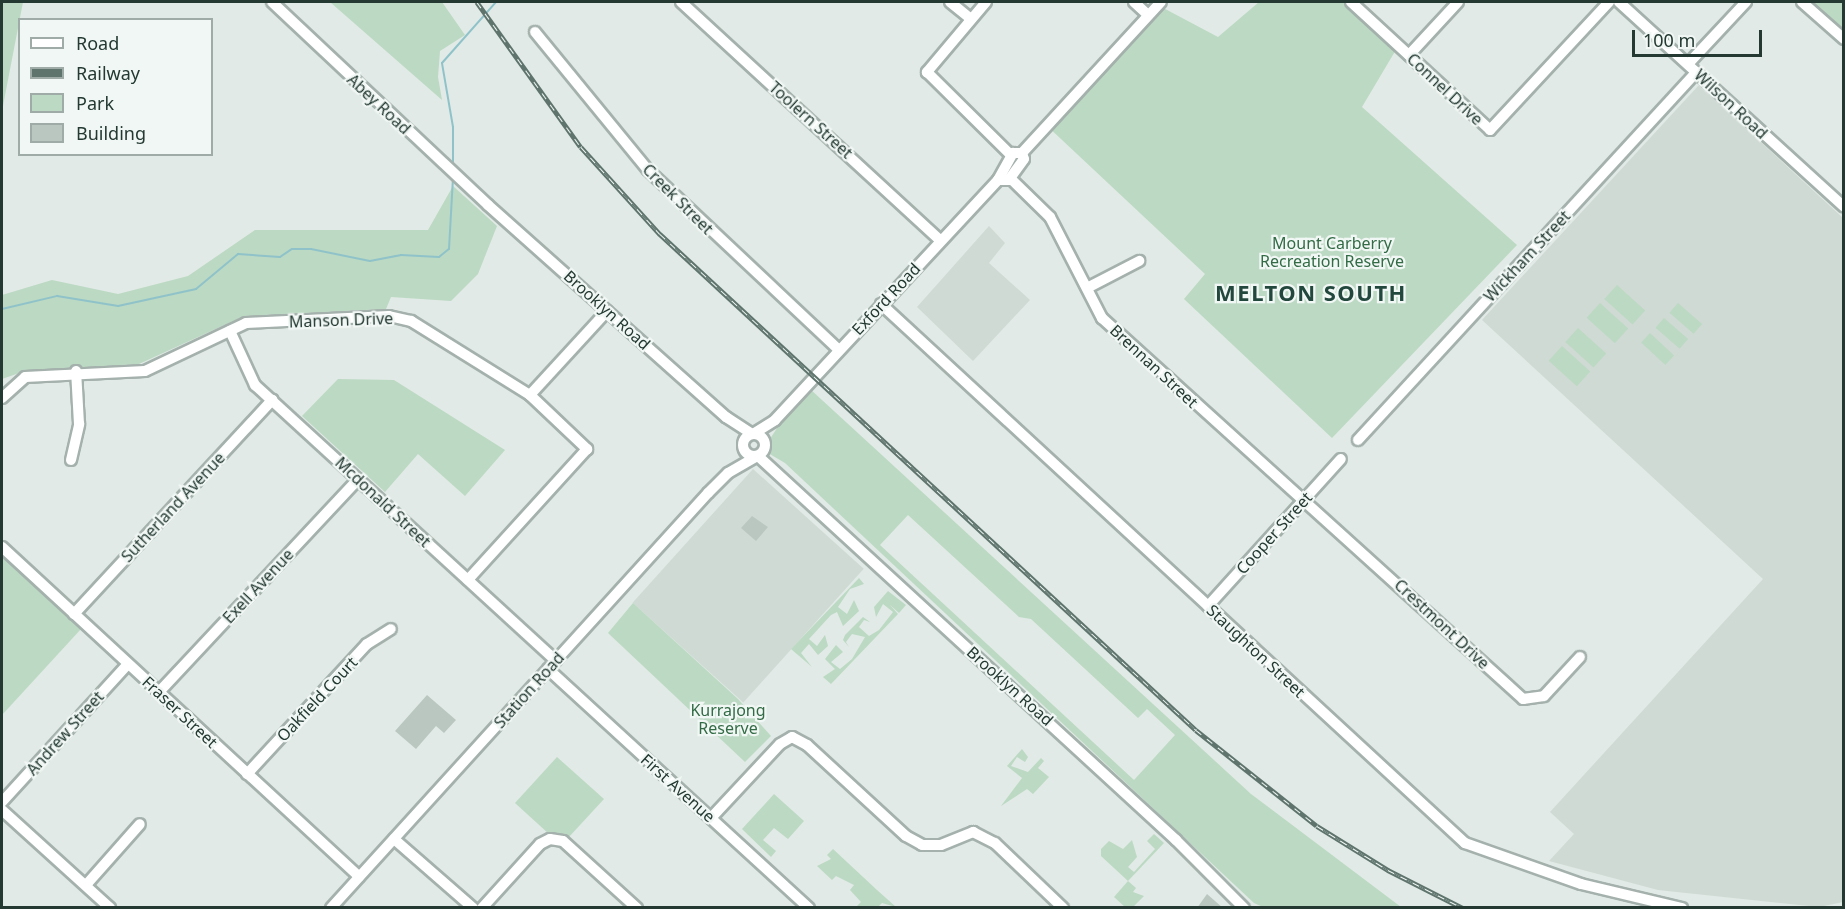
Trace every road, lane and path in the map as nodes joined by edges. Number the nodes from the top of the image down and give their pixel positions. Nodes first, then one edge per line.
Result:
1 (272, 2) edge
2 (681, 2) edge
3 (950, 2) edge
4 (986, 2) edge
5 (1134, 2) edge
6 (1161, 2) edge
7 (1351, 2) edge
8 (1458, 2) edge
9 (1609, 2) edge
10 (1619, 2) edge
11 (1746, 2) edge
12 (1802, 2) edge
13 (1149, 15) junction
14 (970, 18) junction
15 (535, 32) dead end
16 (1844, 39) edge
17 (1409, 55) junction
18 (1692, 68) junction
19 (1017, 154) junction
20 (1010, 178) junction
21 (998, 180) junction
22 (488, 205) joint
23 (1844, 207) edge
24 (940, 240) junction
25 (1139, 261) dead end
26 (1087, 288) junction
27 (881, 304) junction
28 (607, 311) junction
29 (230, 331) junction
30 (838, 350) junction
31 (76, 371) junction
32 (530, 395) junction
33 (2, 399) edge
34 (272, 400) junction
35 (775, 420) junction
36 (747, 439) junction
37 (1358, 440) dead end
38 (761, 452) junction
39 (1341, 459) dead end
40 (71, 460) dead end
41 (728, 473) junction
42 (358, 479) junction
43 (1305, 498) junction
44 (2, 547) edge
45 (468, 580) junction
46 (1208, 606) junction
47 (74, 614) junction
48 (391, 629) dead end
49 (1580, 657) dead end
50 (128, 664) junction
51 (552, 665) junction
52 (159, 692) junction
53 (247, 774) junction
54 (2, 802) edge
55 (2, 810) edge
56 (711, 818) junction
57 (140, 824) dead end
58 (393, 839) junction
59 (359, 877) junction
60 (86, 885) junction
61 (110, 908) edge
62 (331, 908) edge
63 (473, 908) edge
64 (482, 908) edge
65 (637, 908) edge
66 (809, 908) edge
67 (1063, 908) edge
68 (1244, 908) edge
69 (1255, 908) edge
70 (1682, 908) edge

1 - 22 street, Abey Road
2 - 24 street, Toolern Street
3 - 14 street
4 - 14 street
5 - 13 street
6 - 13 street, Exford Road
7 - 17 street, Connel Drive
8 - 17 street
9 - 17 street, Connel Drive
10 - 18 street, Wilson Road
11 - 18 street, Wickham Street
12 - 16 street
13 - 19 street, Exford Road
14 - 19 street
15 - 30 street, Creek Street
18 - 23 street, Wilson Road
18 - 37 street, Wickham Street
19 - 20 street, Exford Road
19 - 21 street, Exford Road
20 - 21 street
20 - 26 street, Brennan Street
21 - 24 street, Exford Road
22 - 28 street, Brooklyn Road
24 - 27 street, Exford Road
25 - 26 street
26 - 43 street, Brennan Street
27 - 30 street, Exford Road
27 - 46 street, Staughton Street
28 - 32 street
28 - 36 street, Brooklyn Road
29 - 31 street, Manson Drive
29 - 32 street, Manson Drive
29 - 34 street, Mcdonald Street
30 - 35 street, Exford Road
31 - 33 street, Manson Drive
31 - 40 street
32 - 45 street, Manson Drive
34 - 42 street, Mcdonald Street
34 - 47 street, Sutherland Avenue
35 - 36 street, Exford Road
35 - 38 street, Exford Road
36 - 38 street
36 - 38 street
36 - 41 street, Station Road
38 - 41 street, Station Road
38 - 68 street, Brooklyn Road
39 - 43 street, Cooper Street
41 - 51 street, Station Road
42 - 45 street, Mcdonald Street
42 - 52 street, Exell Avenue
43 - 46 street, Cooper Street
43 - 49 street, Crestmont Drive
44 - 47 street, Fraser Street
45 - 51 street, Mcdonald Street
46 - 70 street, Staughton Street
47 - 50 street, Fraser Street
48 - 53 street, Oakfield Court
50 - 52 street, Fraser Street
50 - 54 street, Andrew Street
51 - 56 street, First Avenue
51 - 58 street, Station Road
52 - 53 street, Fraser Street
53 - 59 street, Fraser Street
55 - 60 street
56 - 66 street, First Avenue
56 - 67 street
57 - 60 street
58 - 59 street, Station Road
58 - 63 street
59 - 62 street, Station Road
60 - 61 street
64 - 65 street
68 - 69 street

